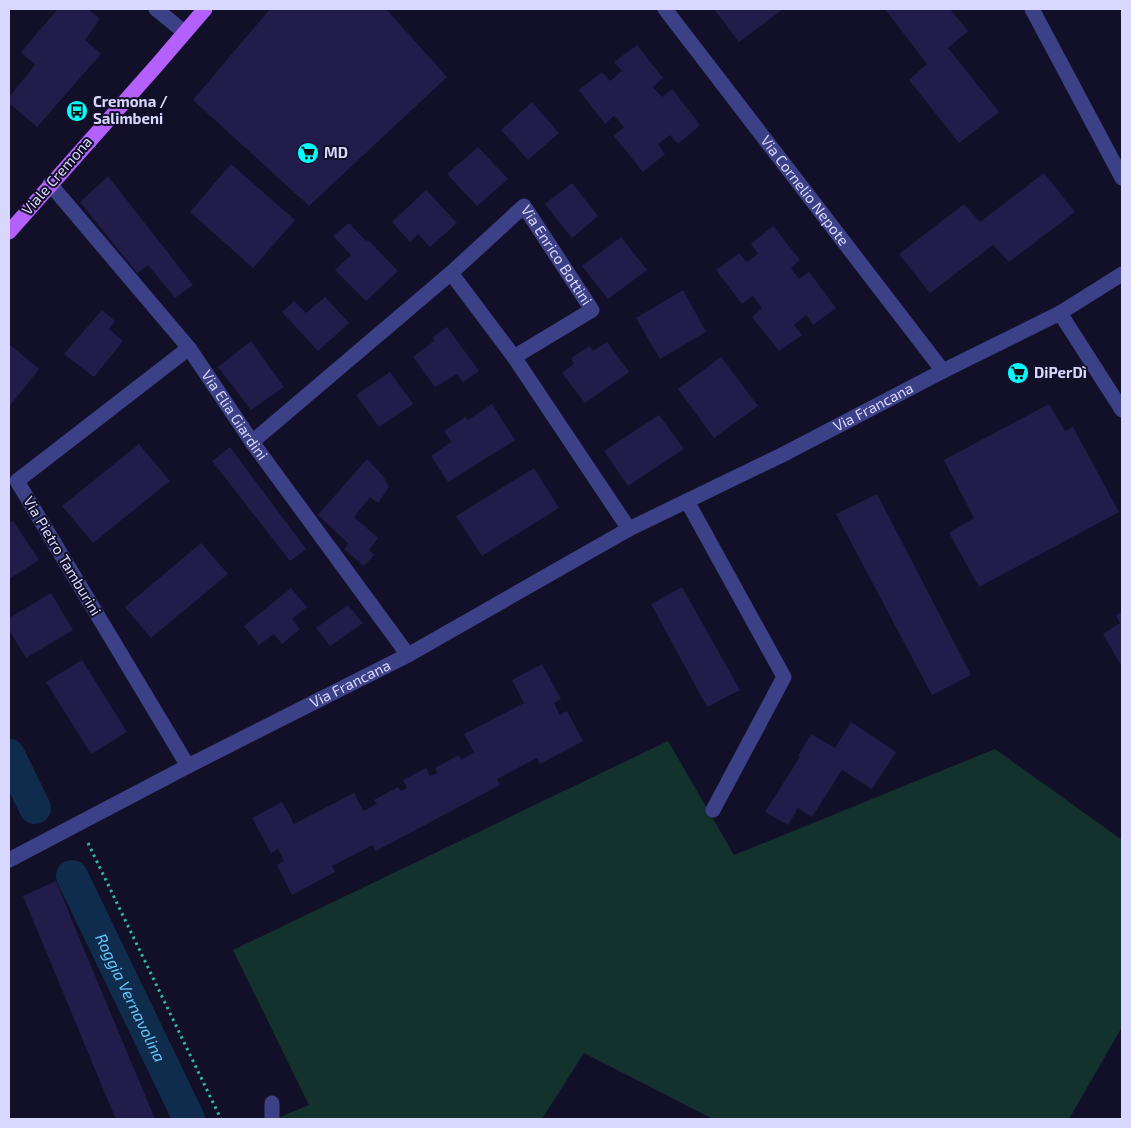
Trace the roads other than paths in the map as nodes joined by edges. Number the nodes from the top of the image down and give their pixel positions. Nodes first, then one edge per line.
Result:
1 (156, 9) edge
2 (205, 9) edge
3 (666, 9) edge
4 (1032, 9) edge
5 (184, 32) junction
6 (1122, 178) edge
7 (50, 184) junction
8 (9, 232) edge
9 (451, 273) junction
10 (1122, 274) edge
11 (1060, 313) junction
12 (189, 348) junction
13 (514, 358) junction
14 (943, 371) junction
15 (1122, 410) edge
16 (252, 442) junction
17 (687, 501) junction
18 (629, 529) junction
19 (408, 655) junction
20 (188, 766) junction
21 (713, 810) dead end
22 (9, 860) edge
23 (272, 1103) dead end
24 (272, 1119) edge

1 - 5 street
2 - 5 main road, Viale Cremona
3 - 14 street, Via Cornelio Nepote
4 - 6 street
5 - 7 main road, Viale Cremona
7 - 8 main road, Viale Cremona
7 - 12 street, Via Elia Giardini
9 - 13 street
9 - 13 street, Via Enrico Bottini
9 - 16 street, Via Enrico Bottini
10 - 11 street, Via Francana
11 - 14 street, Via Francana
11 - 15 street
12 - 16 street, Via Elia Giardini
12 - 20 street, Via Pietro Tamburini
13 - 18 street
14 - 17 street, Via Francana
16 - 19 street, Via Elia Giardini
17 - 18 street, Via Francana
17 - 21 street
18 - 19 street, Via Francana
19 - 20 street, Via Francana
20 - 22 street, Via Francana
23 - 24 street

